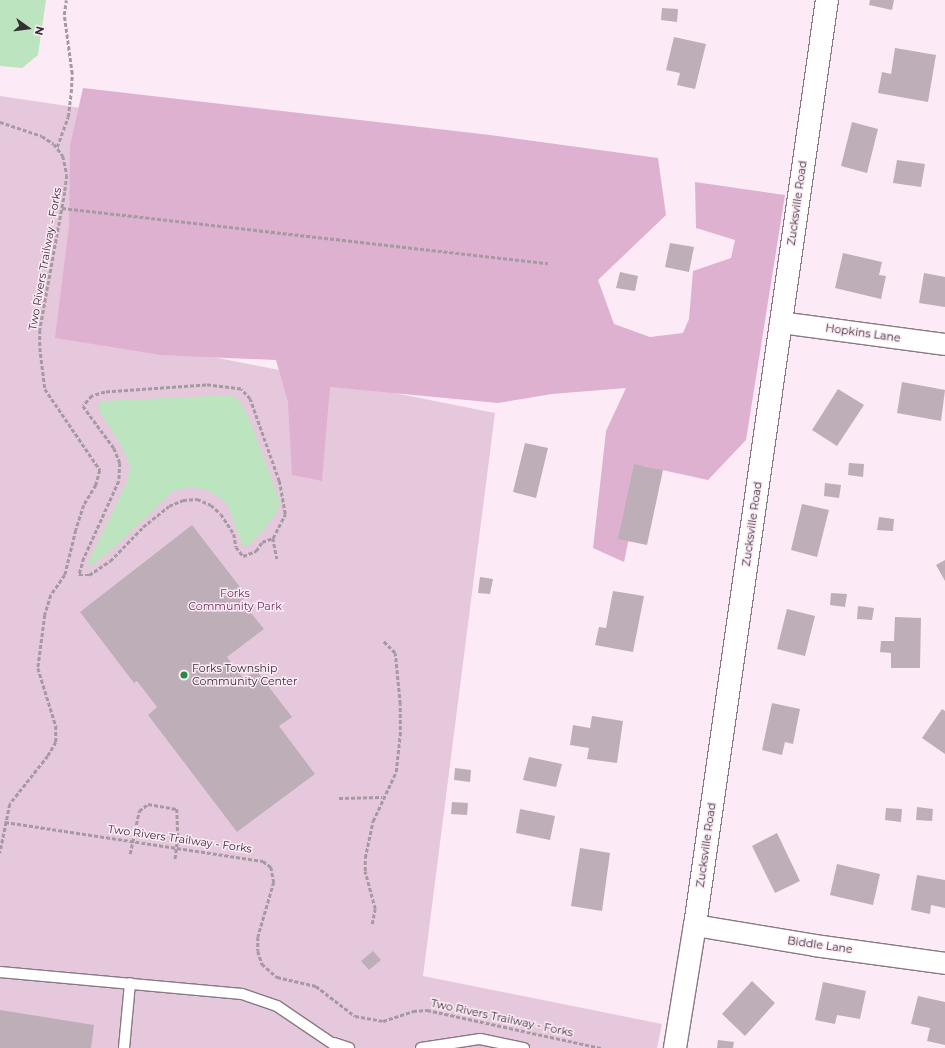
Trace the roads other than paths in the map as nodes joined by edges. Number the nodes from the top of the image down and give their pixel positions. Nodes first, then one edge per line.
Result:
1 (826, 0) edge
2 (780, 322) junction
3 (945, 344) edge
4 (695, 924) junction
5 (945, 963) edge
6 (0, 972) edge
7 (130, 983) junction
8 (329, 1040) junction
9 (124, 1048) edge
10 (339, 1048) edge
11 (349, 1048) edge
12 (420, 1048) edge
13 (524, 1048) edge
14 (675, 1048) edge

1 - 2 street, Zucksville Road
2 - 3 street, Hopkins Lane
2 - 4 street, Zucksville Road
4 - 5 street, Biddle Lane
4 - 14 street, Zucksville Road
6 - 7 lane
7 - 8 lane
7 - 9 lane
8 - 10 lane
8 - 11 lane
12 - 13 lane

